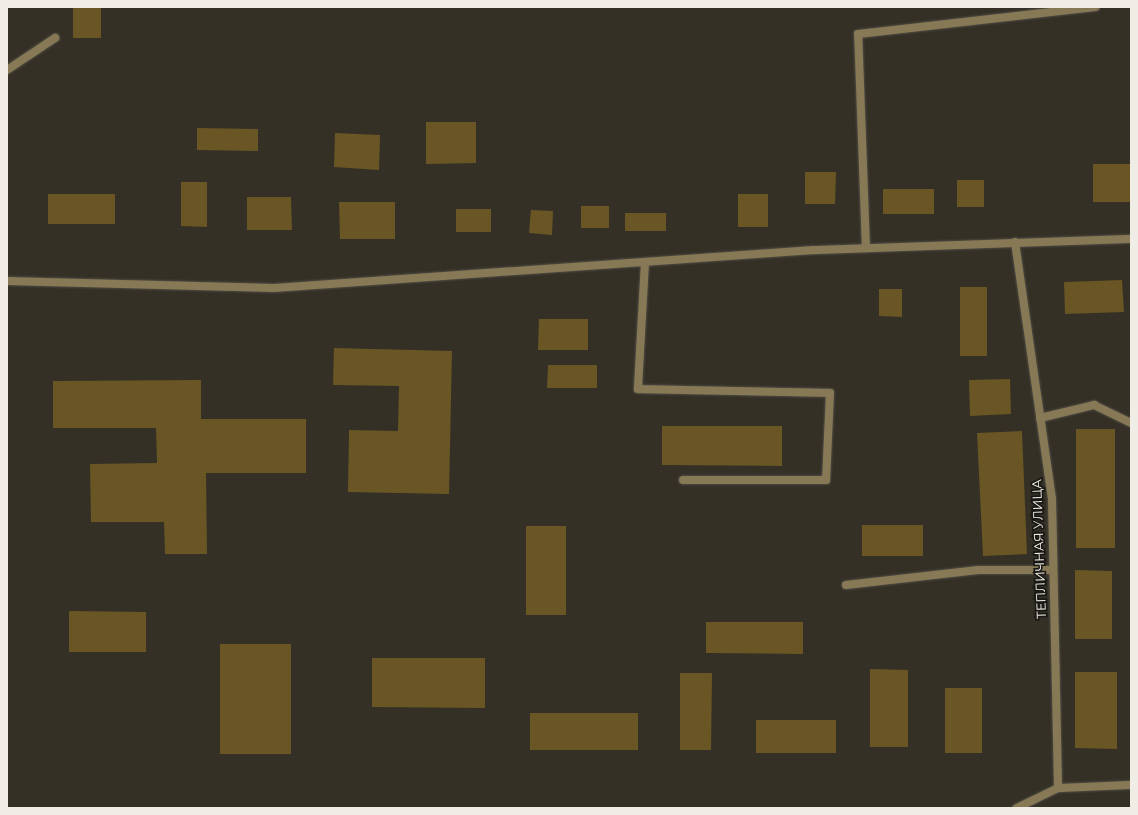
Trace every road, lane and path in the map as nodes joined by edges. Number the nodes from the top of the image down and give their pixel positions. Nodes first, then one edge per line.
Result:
1 (1095, 7) edge
2 (55, 38) dead end
3 (7, 70) edge
4 (1131, 239) edge
5 (1015, 242) junction
6 (866, 248) junction
7 (645, 262) junction
8 (7, 281) edge
9 (1040, 418) junction
10 (1131, 423) edge
11 (683, 480) dead end
12 (1054, 570) junction
13 (846, 585) dead end
14 (1131, 785) edge
15 (1058, 788) junction
16 (1018, 808) edge

1 - 6 street
2 - 3 street
4 - 5 street
5 - 6 street
5 - 9 street, ТЕПЛИЧНАЯ УЛИЦА
6 - 7 street
7 - 8 street
7 - 11 street
9 - 10 street
9 - 12 street, ТЕПЛИЧНАЯ УЛИЦА
12 - 13 street
12 - 15 street, ТЕПЛИЧНАЯ УЛИЦА
14 - 15 street
15 - 16 street

